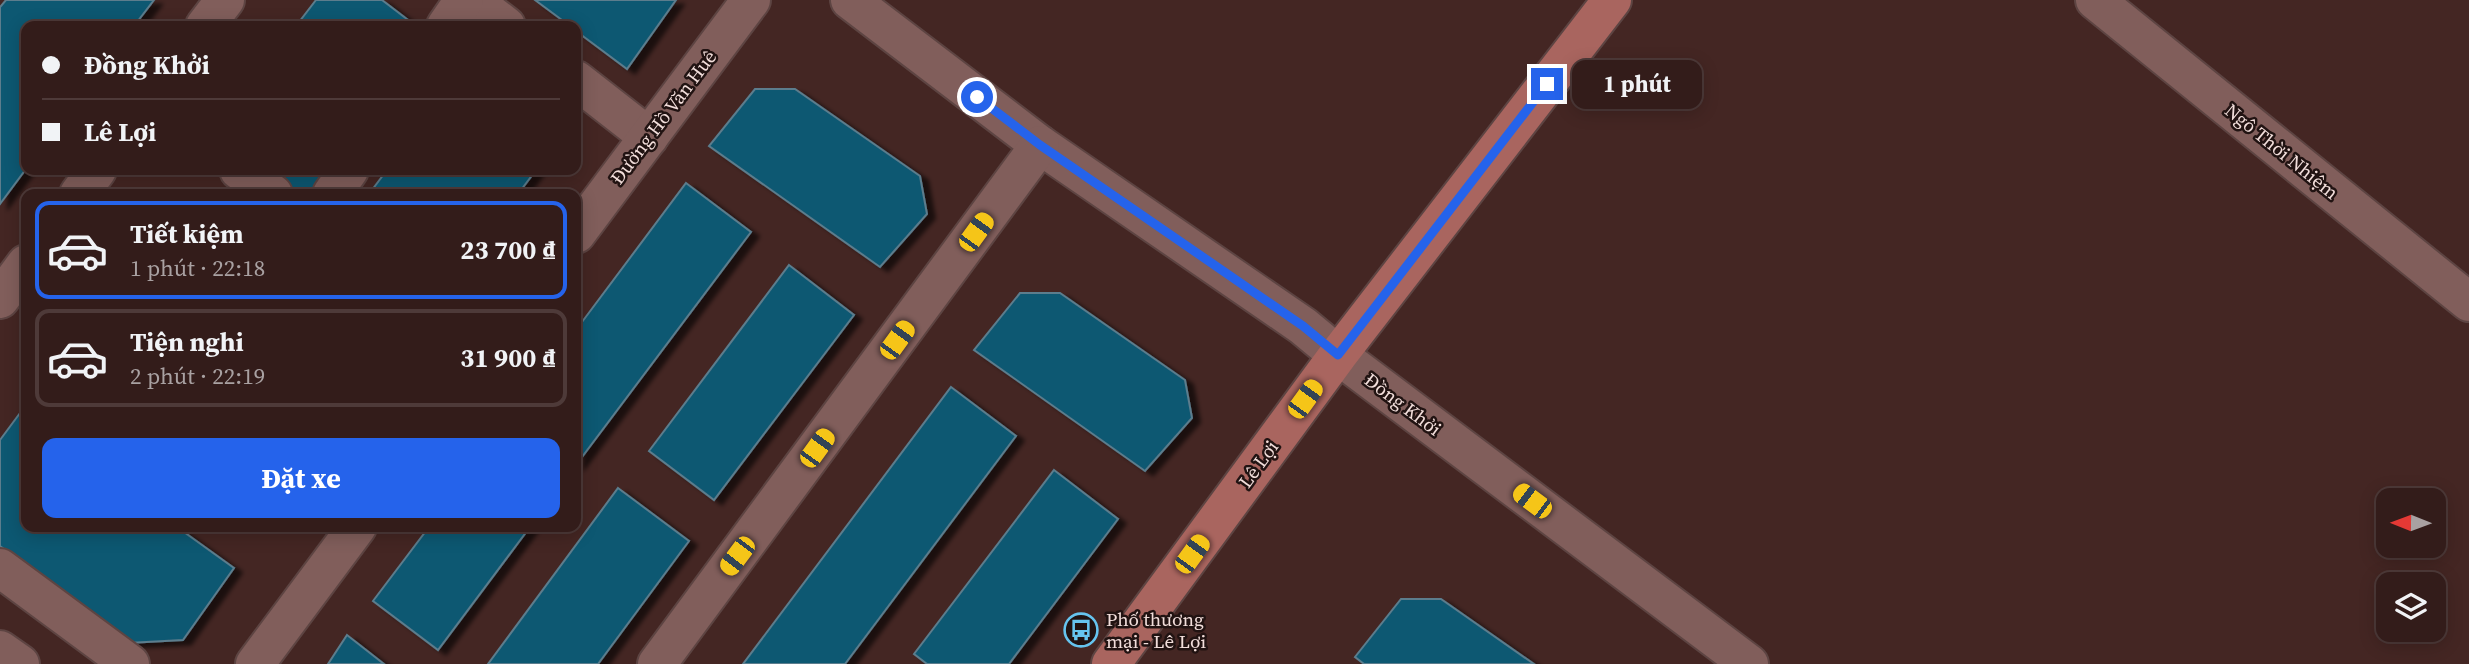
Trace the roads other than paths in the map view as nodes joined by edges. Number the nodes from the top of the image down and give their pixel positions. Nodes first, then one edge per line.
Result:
1 (225, 0) edge
2 (464, 0) edge
3 (472, 0) edge
4 (751, 0) edge
5 (850, 0) edge
6 (1612, 0) edge
7 (2095, 0) edge
8 (209, 21) edge
9 (449, 21) edge
10 (499, 21) edge
11 (581, 84) edge
12 (649, 137) junction
13 (1040, 145) junction
14 (246, 175) edge
15 (266, 189) edge
16 (581, 227) edge
17 (21, 271) edge
18 (0, 299) edge
19 (2469, 302) edge
20 (1338, 355) junction
21 (353, 532) edge
22 (0, 568) edge
23 (130, 664) edge
24 (255, 664) edge
25 (657, 664) edge
26 (1111, 664) edge
27 (1747, 664) edge

1 - 8 street
2 - 9 street
3 - 10 street
4 - 12 street, Đường Hồ Văn Huê
5 - 13 street, Đồng Khởi
6 - 20 main road, Lê Lợi
7 - 19 street, Ngô Thời Nhiệm
11 - 12 street
12 - 16 street, Đường Hồ Văn Huê
13 - 20 street, Đồng Khởi
13 - 25 street
14 - 15 street
17 - 18 street
20 - 26 main road, Lê Lợi
20 - 27 street, Đồng Khởi
21 - 24 street
22 - 23 street

